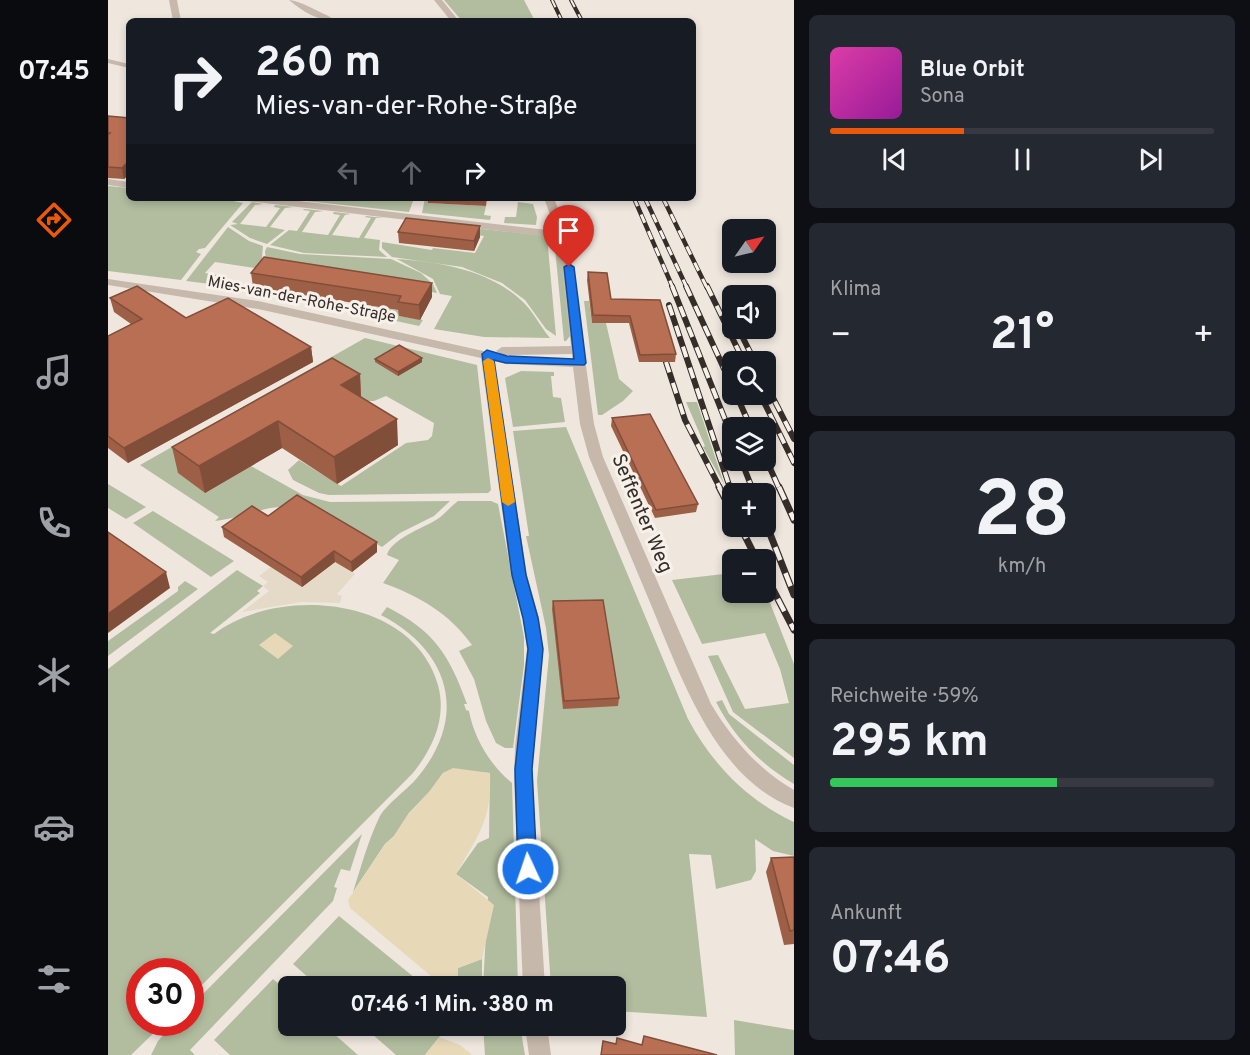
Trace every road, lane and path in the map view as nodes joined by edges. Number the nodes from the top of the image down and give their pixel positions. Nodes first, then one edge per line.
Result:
1 (173, 0) edge
2 (293, 0) edge
3 (438, 0) edge
4 (176, 18) edge
5 (325, 18) edge
6 (452, 18) edge
7 (108, 61) edge
8 (126, 64) edge
9 (108, 182) edge
10 (126, 185) edge
11 (273, 201) edge
12 (550, 201) edge
13 (563, 235) junction
14 (108, 282) edge
15 (487, 354) junction
16 (579, 356) junction
17 (794, 800) edge
18 (533, 976) edge
19 (537, 1036) edge
20 (540, 1055) edge

1 - 4 street
2 - 5 street
3 - 6 street
7 - 8 street
9 - 10 street
11 - 13 street
12 - 13 street, Seffenter Weg
13 - 16 street, Seffenter Weg
14 - 15 street, Mies-van-der-Rohe-Straße
15 - 16 street, Mies-van-der-Rohe-Straße
15 - 18 street
16 - 17 street, Seffenter Weg
19 - 20 street

